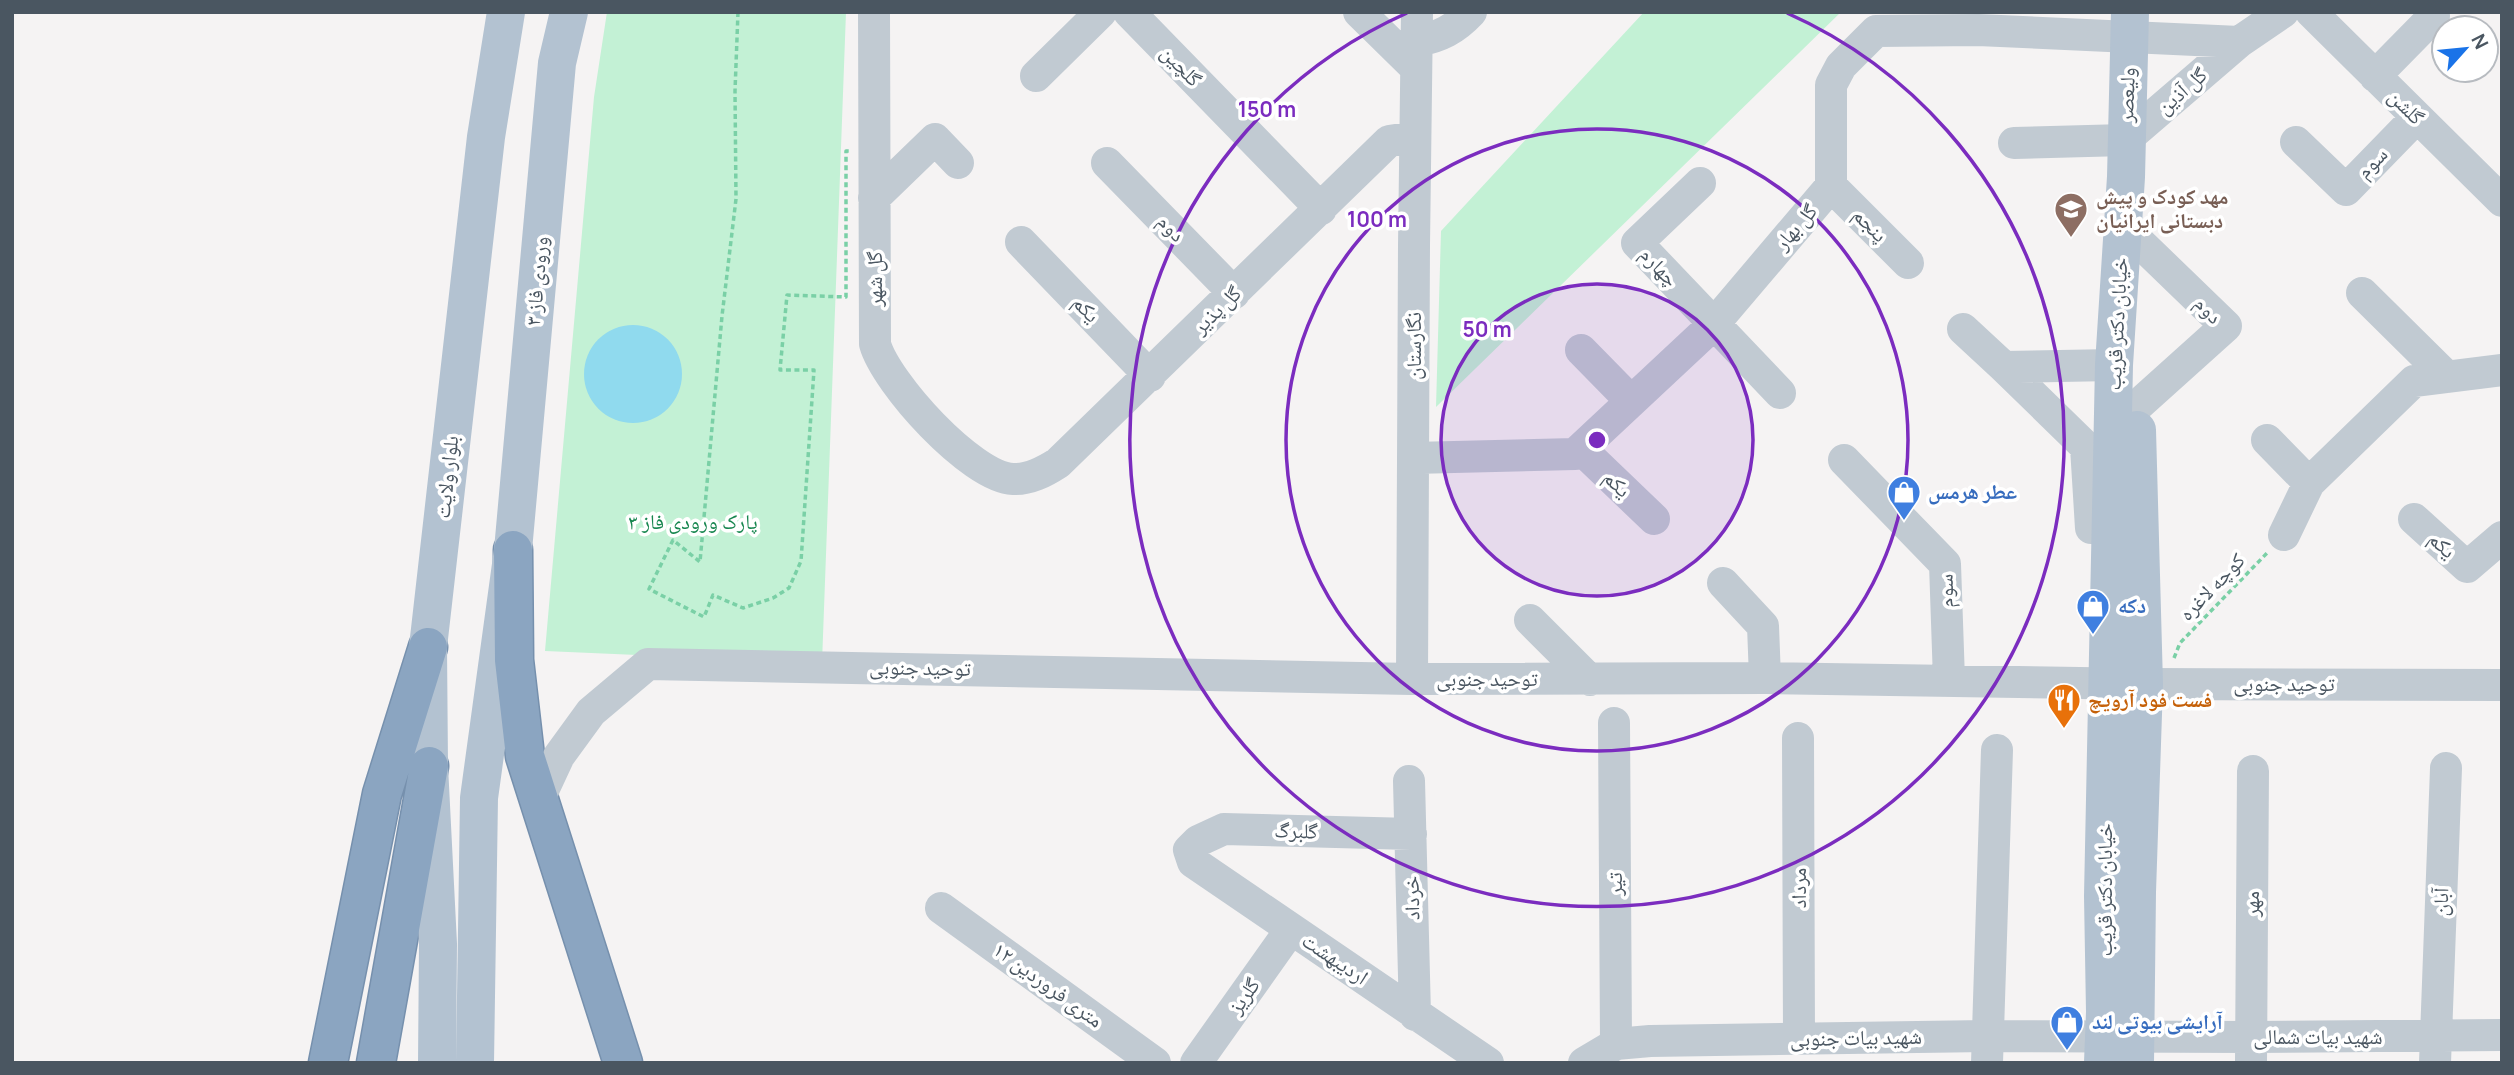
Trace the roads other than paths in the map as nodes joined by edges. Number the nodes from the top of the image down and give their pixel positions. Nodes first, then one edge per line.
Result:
1 (481, 12) edge
2 (506, 12) edge
3 (558, 12) edge
4 (569, 12) edge
5 (874, 12) edge
6 (1101, 12) edge
7 (1129, 12) edge
8 (1359, 12) edge
9 (1471, 12) edge
10 (2283, 12) edge
11 (2311, 12) edge
12 (2430, 20) edge
13 (1966, 21) edge
14 (1886, 22) edge
15 (2113, 24) edge
16 (1417, 40) edge
17 (2239, 43) junction
18 (557, 63) junction
19 (1036, 76) dead end
20 (2375, 76) junction
21 (2417, 117) junction
22 (486, 137) junction
23 (1415, 137) junction
24 (2296, 142) dead end
25 (2014, 143) dead end
26 (2126, 159) junction
27 (958, 163) dead end
28 (1107, 163) dead end
29 (1700, 183) dead end
30 (1831, 186) junction
31 (874, 198) junction
32 (2502, 201) edge
33 (1321, 209) junction
34 (2137, 240) junction
35 (1021, 242) dead end
36 (1908, 263) dead end
37 (1234, 293) junction
38 (2362, 293) dead end
39 (1713, 325) junction
40 (1963, 329) dead end
41 (1581, 350) dead end
42 (2114, 365) junction
43 (2004, 367) junction
44 (2502, 370) edge
45 (1150, 376) junction
46 (2447, 377) junction
47 (1780, 393) dead end
48 (1631, 401) junction
49 (2137, 406) junction
50 (2267, 440) dead end
51 (1581, 449) junction
52 (1413, 458) junction
53 (1844, 460) dead end
54 (1014, 480) joint
55 (2309, 483) junction
56 (1654, 519) dead end
57 (2414, 519) dead end
58 (2091, 528) dead end
59 (2284, 535) road end
60 (2502, 537) edge
61 (513, 550) junction
62 (1723, 583) dead end
63 (1530, 620) dead end
64 (428, 647) junction
65 (2141, 677) junction
66 (1765, 678) junction
67 (1412, 679) junction
68 (1590, 680) junction
69 (1949, 680) junction
70 (2502, 685) edge
71 (1614, 723) dead end
72 (1798, 738) dead end
73 (1997, 750) dead end
74 (429, 766) junction
75 (2446, 768) dead end
76 (2253, 771) dead end
77 (1409, 781) dead end
78 (539, 799) junction
79 (1411, 834) junction
80 (1189, 850) joint
81 (940, 908) dead end
82 (1291, 929) junction
83 (1415, 1014) junction
84 (2502, 1035) edge
85 (1799, 1039) junction
86 (1616, 1044) junction
87 (1987, 1049) edge
88 (2435, 1049) edge
89 (2119, 1050) edge
90 (2251, 1050) edge
91 (328, 1063) edge
92 (376, 1063) edge
93 (437, 1063) edge
94 (475, 1063) edge
95 (623, 1063) edge
96 (1155, 1063) edge
97 (1196, 1063) edge
98 (1488, 1063) edge
99 (1584, 1063) edge

1 - 22 main road
2 - 22 main road, بلوار ولایت
3 - 18 main road
4 - 18 main road, ورودی فاز ۳
5 - 31 street, گل شهر
6 - 19 street
7 - 33 street, گلچین
8 - 16 street
9 - 16 street
10 - 17 street, گل آذین
11 - 20 street, گلشن
12 - 20 street
13 - 14 street, گل بهار
13 - 15 street, گل بهار
14 - 30 street, گل بهار
15 - 17 street, گل آذین
15 - 26 main road, ولیعصر
16 - 23 street, نگارستان
17 - 26 street, گل آذین
18 - 61 main road, ورودی فاز ۳
20 - 21 street, گلشن
21 - 24 street, سوم
21 - 32 street, گلشن
22 - 64 main road, بلوار ولایت
23 - 33 street, گل پذیر
23 - 52 street, نگارستان
25 - 26 street
26 - 34 main road, خیابان دکتر قریب
26 - 42 main road, خیابان دکتر قریب
27 - 31 street
28 - 37 street, دوم
29 - 39 street, چهارم
30 - 36 street, پنجم
30 - 39 street, گل بهار
31 - 54 street, گل شهر
33 - 37 street, گل پذیر
34 - 49 main road, خیابان دکتر قریب
34 - 49 street, دوم
35 - 45 street, یکم
37 - 45 street, گل پذیر
38 - 46 street
39 - 47 street
39 - 48 street, گل بهار
40 - 43 street
41 - 48 street
42 - 43 street
42 - 65 main road, خیابان دکتر قریب
43 - 58 street
44 - 46 street
45 - 54 street, گل پذیر
46 - 55 street
48 - 51 street, گل بهار
49 - 65 main road, خیابان دکتر قریب
50 - 55 street
51 - 52 street
51 - 56 street, یکم
52 - 67 street, نگارستان
53 - 69 street, سوم
55 - 59 street
57 - 60 street, یکم
61 - 78 highway
61 - 94 main road
62 - 66 street
63 - 68 street
64 - 74 main road, بلوار ولایت
64 - 91 highway
65 - 69 street, توحید جنوبی
65 - 70 street, توحید جنوبی
65 - 89 main road, خیابان دکتر قریب
66 - 68 street, توحید جنوبی
66 - 69 street, توحید جنوبی
67 - 68 street, توحید جنوبی
67 - 78 street, توحید جنوبی
71 - 86 street, تیر
72 - 85 street, مرداد
73 - 87 street
74 - 92 highway
74 - 93 main road, بلوار ولایت
75 - 88 street, آبان
76 - 90 street, مهر
77 - 79 street, خرداد
78 - 95 highway
79 - 80 street, گلبرگ
79 - 83 street, خرداد
80 - 82 street, اردیبهشت
81 - 96 street, ۱۲ متری فروردین
82 - 83 street, اردیبهشت
82 - 97 street, گلریز
83 - 98 street, اردیبهشت
84 - 88 street, شهید بیات شمالی
85 - 86 street, شهید بیات جنوبی
85 - 87 street, شهید بیات جنوبی
86 - 99 street, شهید بیات جنوبی
87 - 89 street, شهید بیات جنوبی
88 - 90 street, شهید بیات شمالی
89 - 90 street, شهید بیات شمالی

